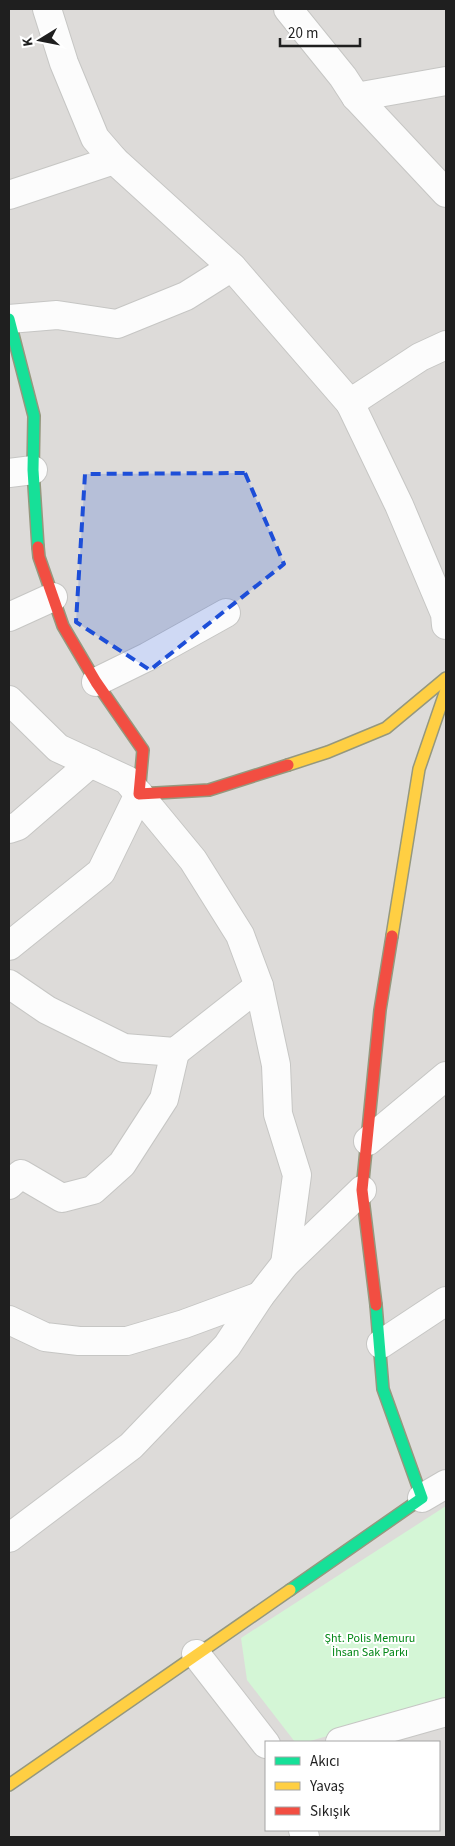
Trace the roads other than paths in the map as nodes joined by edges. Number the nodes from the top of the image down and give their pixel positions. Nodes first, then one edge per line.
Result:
1 (47, 9) edge
2 (288, 9) edge
3 (446, 81) edge
4 (356, 97) junction
5 (114, 160) junction
6 (446, 193) edge
7 (9, 195) edge
8 (232, 267) junction
9 (9, 319) edge
10 (446, 345) edge
11 (350, 403) junction
12 (21, 472) edge
13 (53, 596) junction
14 (226, 613) dead end
15 (9, 617) edge
16 (446, 625) edge
17 (446, 678) edge
18 (96, 682) junction
19 (446, 690) edge
20 (9, 700) edge
21 (91, 763) junction
22 (139, 794) junction
23 (9, 829) edge
24 (9, 946) edge
25 (9, 984) edge
26 (259, 986) junction
27 (175, 1052) junction
28 (446, 1076) edge
29 (368, 1141) junction
30 (9, 1185) edge
31 (362, 1190) junction
32 (285, 1264) junction
33 (260, 1296) junction
34 (446, 1301) edge
35 (9, 1320) edge
36 (381, 1344) junction
37 (446, 1484) edge
38 (422, 1498) junction
39 (9, 1538) edge
40 (196, 1654) junction
41 (446, 1712) edge
42 (344, 1741) edge
43 (265, 1743) edge
44 (9, 1786) edge

1 - 5 street
2 - 4 street
3 - 4 street
4 - 6 street
5 - 7 street
5 - 8 street
8 - 9 street
8 - 11 street
9 - 12 street
10 - 11 street
11 - 16 street
12 - 13 street
13 - 15 street
13 - 18 street
14 - 18 street
17 - 22 street
18 - 22 street
19 - 29 street
20 - 21 street
21 - 22 street
21 - 23 street
22 - 24 street
22 - 26 street
25 - 27 street
26 - 27 street
26 - 32 street
27 - 30 street
28 - 29 street
29 - 31 street
31 - 32 street
31 - 36 street
32 - 33 street
33 - 35 street
33 - 39 street
34 - 36 street
36 - 38 street
37 - 38 street
38 - 40 street
40 - 43 street
40 - 44 street
41 - 42 street

